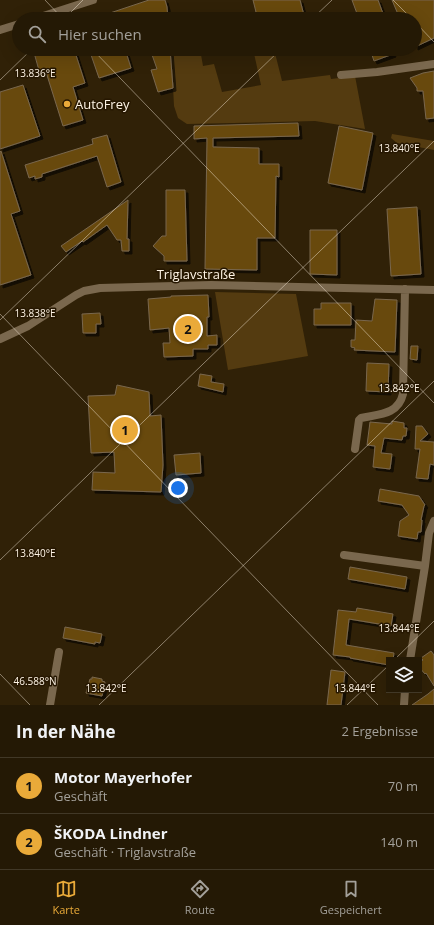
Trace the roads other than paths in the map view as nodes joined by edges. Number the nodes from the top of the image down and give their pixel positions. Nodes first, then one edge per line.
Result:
1 (93, 0) edge
2 (56, 12) edge
3 (12, 26) edge
4 (0, 30) edge
5 (434, 64) edge
6 (341, 75) dead end
7 (405, 289) junction
8 (434, 290) edge
9 (0, 339) edge
10 (355, 450) dead end
11 (434, 521) edge
12 (344, 555) dead end
13 (425, 566) junction
14 (59, 652) dead end
15 (410, 657) edge
16 (406, 693) edge
17 (50, 705) edge
18 (404, 705) edge

1 - 2 street
3 - 4 street
5 - 6 street
7 - 8 street, Triglavstraße
7 - 9 street, Triglavstraße
7 - 10 street
11 - 13 street
12 - 13 street
13 - 15 street
14 - 17 street
16 - 18 street

